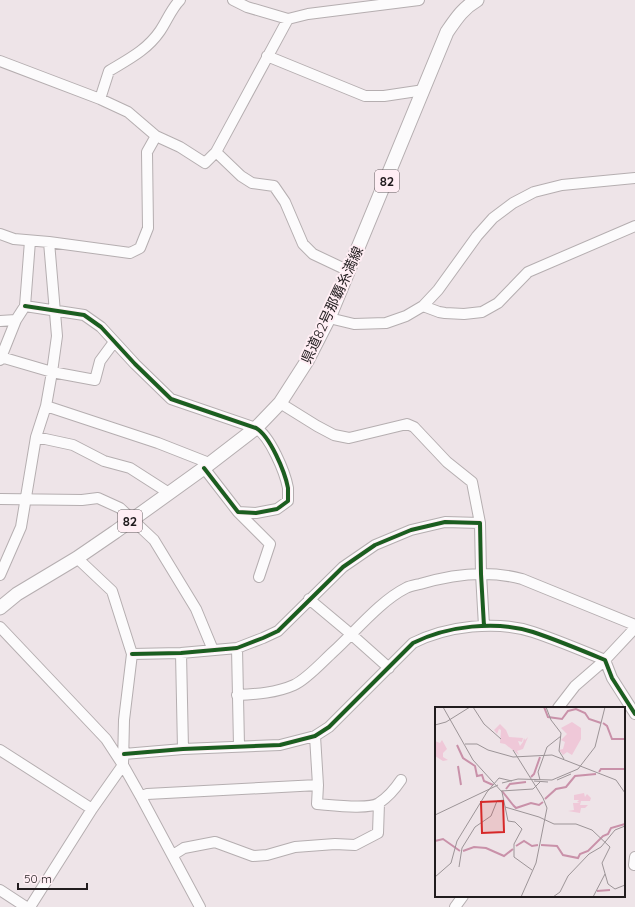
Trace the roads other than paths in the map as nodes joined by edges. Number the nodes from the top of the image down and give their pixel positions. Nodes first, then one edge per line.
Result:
1 (180, 0) edge
2 (233, 0) edge
3 (419, 0) edge
4 (470, 1) edge
5 (288, 19) junction
6 (267, 56) junction
7 (0, 61) edge
8 (424, 90) junction
9 (100, 99) junction
10 (156, 136) junction
11 (216, 152) junction
12 (635, 178) edge
13 (635, 226) edge
14 (0, 234) edge
15 (30, 241) junction
16 (49, 242) junction
17 (349, 271) junction
18 (25, 306) junction
19 (423, 306) junction
20 (55, 310) junction
21 (329, 318) junction
22 (16, 320) junction
23 (0, 321) edge
24 (114, 342) junction
25 (0, 358) edge
26 (52, 372) junction
27 (280, 403) junction
28 (46, 406) junction
29 (256, 428) junction
30 (36, 437) junction
31 (207, 466) junction
32 (169, 493) junction
33 (0, 499) edge
34 (25, 500) junction
35 (238, 512) junction
36 (133, 519) junction
37 (480, 523) junction
38 (77, 558) junction
39 (2, 569) edge
40 (481, 574) junction
41 (259, 577) dead end
42 (309, 600) junction
43 (0, 608) edge
44 (484, 626) junction
45 (0, 627) edge
46 (635, 627) edge
47 (352, 635) junction
48 (237, 648) junction
49 (213, 650) junction
50 (181, 653) junction
51 (132, 654) junction
52 (605, 660) junction
53 (389, 668) junction
54 (238, 695) junction
55 (559, 707) edge
56 (635, 714) edge
57 (315, 736) junction
58 (239, 746) junction
59 (183, 749) junction
60 (0, 750) edge
61 (124, 754) junction
62 (123, 765) junction
63 (401, 780) dead end
64 (318, 785) junction
65 (141, 796) junction
66 (379, 803) junction
67 (92, 809) junction
68 (173, 855) junction
69 (0, 890) edge
70 (462, 897) edge
71 (26, 907) edge
72 (30, 907) edge
73 (200, 907) edge
74 (456, 907) edge

1 - 9 street
2 - 5 street
3 - 5 street
4 - 8 main road, 県道82号那覇糸満線 / 82
5 - 6 street
6 - 8 street
6 - 11 street
7 - 9 street
8 - 17 main road, 県道82号那覇糸満線 / 82
9 - 10 street
10 - 11 street
10 - 16 street
11 - 17 street
12 - 19 street
13 - 19 street
14 - 15 street
15 - 16 street
15 - 18 street
16 - 20 street
17 - 21 main road, 県道82号那覇糸満線 / 82
18 - 20 street
18 - 22 street
19 - 21 street
20 - 24 street
20 - 26 street
21 - 27 main road, 県道82号那覇糸満線 / 82
22 - 23 street
22 - 25 street
24 - 26 street
24 - 29 street
25 - 26 street
26 - 28 street
27 - 29 main road, 県道82号那覇糸満線 / 82
27 - 37 street
28 - 30 street
28 - 31 street
29 - 31 main road, 県道82号那覇糸満線 / 82
29 - 35 street
30 - 32 street
30 - 34 street
31 - 32 main road, 県道82号那覇糸満線 / 82
31 - 35 street
32 - 36 main road, 県道82号那覇糸満線 / 82
33 - 34 street
34 - 36 street
34 - 39 street
35 - 41 street
36 - 38 main road, 県道82号那覇糸満線 / 82
36 - 49 street
37 - 40 street
37 - 42 street
38 - 43 main road, 県道82号那覇糸満線 / 82
38 - 51 street
40 - 44 street
40 - 46 street
40 - 47 street
42 - 47 street
42 - 48 street
44 - 52 street
44 - 53 street
45 - 62 street
46 - 52 street
47 - 53 street
47 - 54 street
48 - 49 street
48 - 54 street
49 - 50 street
50 - 51 street
50 - 59 street
51 - 61 street
52 - 55 street
52 - 56 street
53 - 57 street
54 - 58 street
57 - 58 street
57 - 64 street
58 - 59 street
59 - 61 street
60 - 67 street
61 - 62 street
62 - 65 street
62 - 67 street
63 - 66 street
64 - 65 street
64 - 66 street
65 - 68 street
66 - 68 street
67 - 72 street
68 - 73 street
69 - 71 street
70 - 74 street

